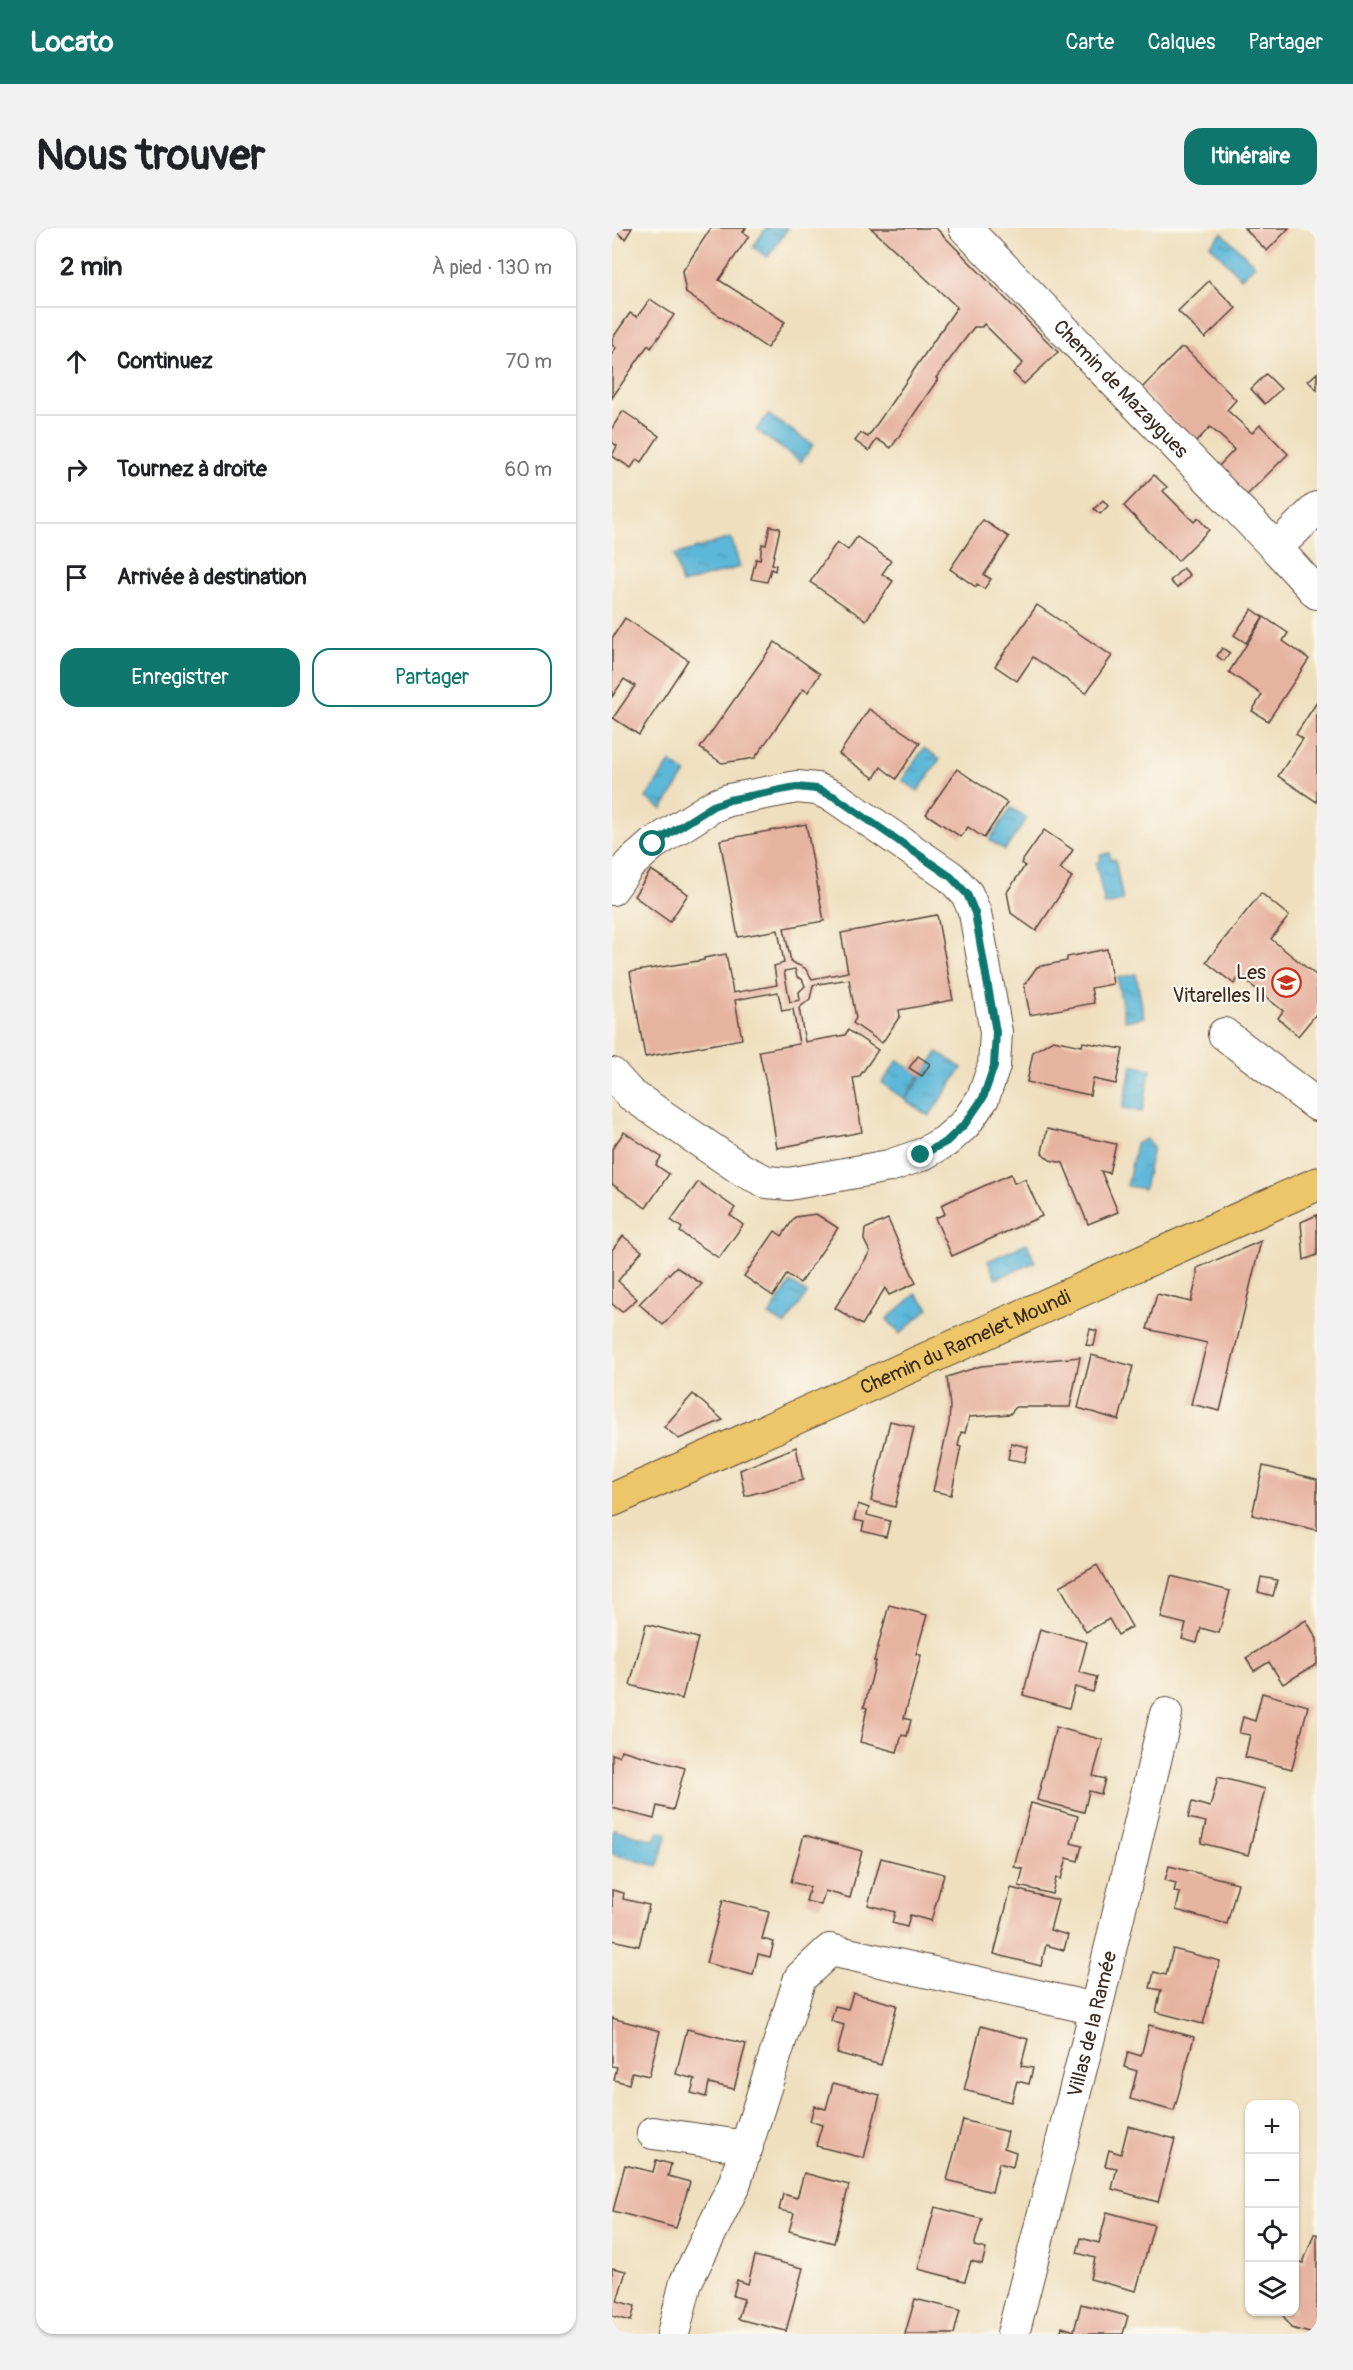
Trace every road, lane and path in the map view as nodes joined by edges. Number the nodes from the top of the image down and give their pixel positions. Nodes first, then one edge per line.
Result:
1 (965, 228) edge
2 (1317, 508) edge
3 (1276, 548) junction
4 (1317, 593) edge
5 (618, 869) edge
6 (1224, 1034) dead end
7 (612, 1074) edge
8 (1317, 1105) edge
9 (1317, 1184) edge
10 (612, 1500) edge
11 (1166, 1714) dead end
12 (1096, 2009) junction
13 (653, 2133) dead end
14 (747, 2147) junction
15 (673, 2334) edge
16 (1013, 2334) edge

1 - 3 street, Chemin de Mazaygues
2 - 3 street
3 - 4 street, Chemin de Mazaygues
5 - 7 street
6 - 8 street
9 - 10 main road, Chemin du Ramelet Moundi
11 - 12 street, Villas de la Ramée
12 - 14 street
12 - 16 street, Villas de la Ramée
13 - 14 street
14 - 15 street

